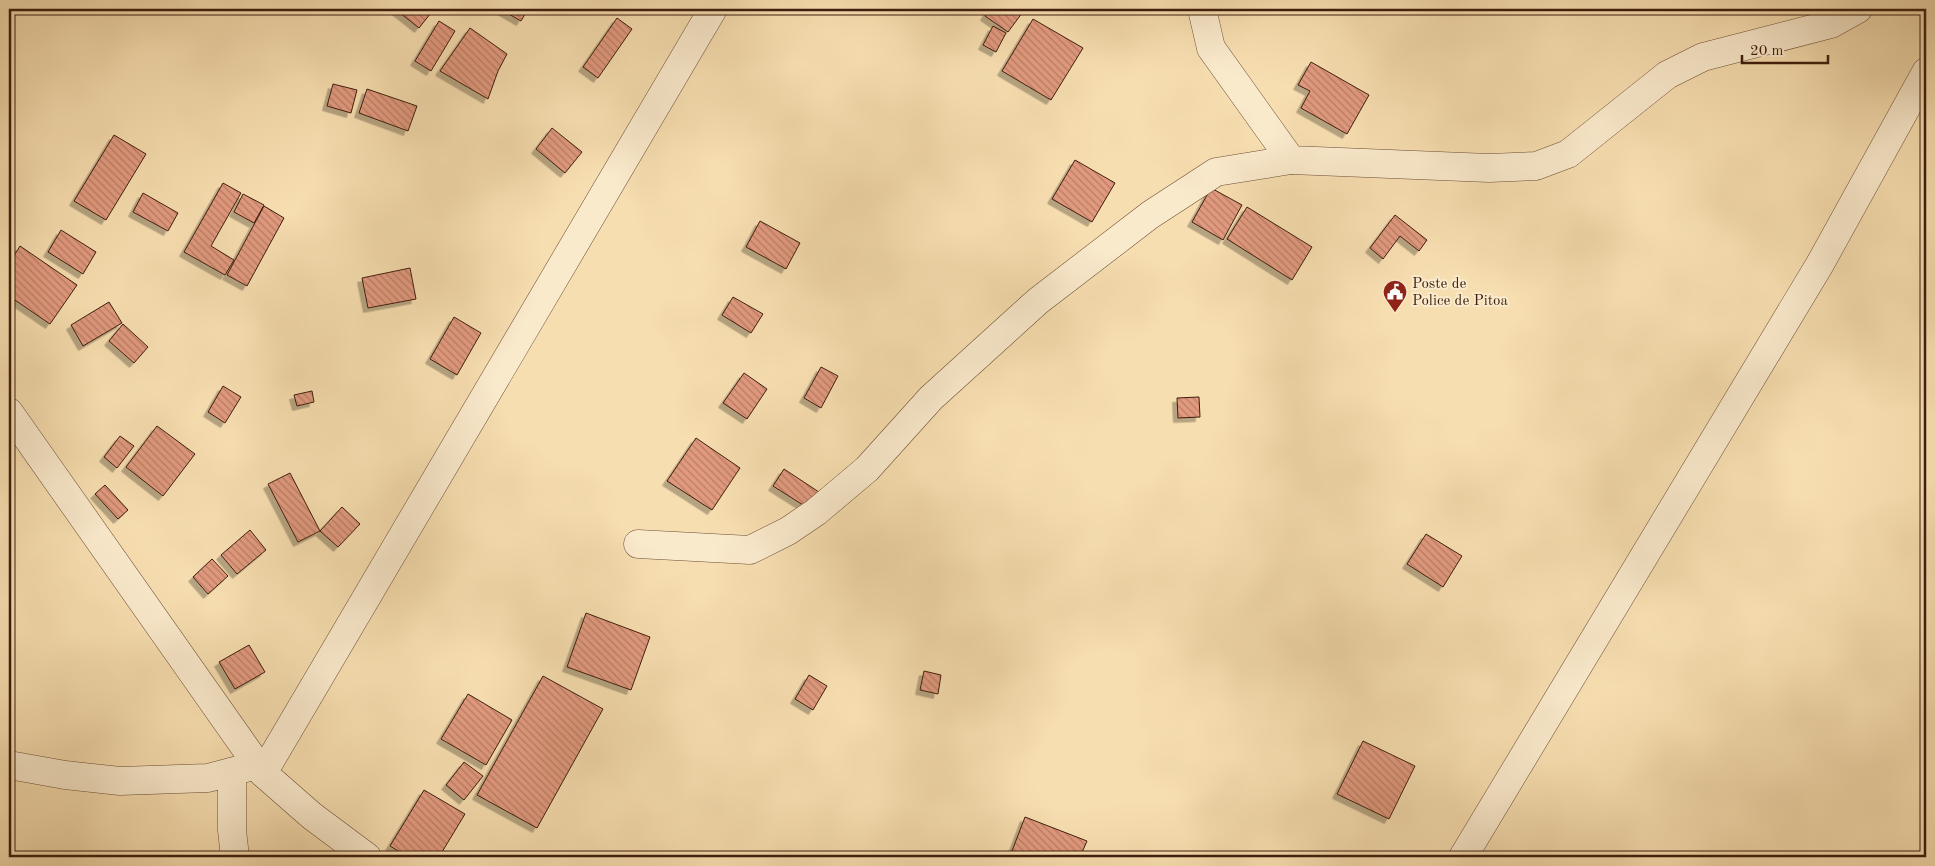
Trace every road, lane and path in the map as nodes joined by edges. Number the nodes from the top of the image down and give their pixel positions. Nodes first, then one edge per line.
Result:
1 (713, 9) edge
2 (1202, 9) edge
3 (1858, 9) edge
4 (1926, 72) edge
5 (1291, 160) junction
6 (9, 412) edge
7 (638, 544) dead end
8 (9, 765) edge
9 (251, 770) junction
10 (235, 857) edge
11 (367, 857) edge
12 (1463, 857) edge

1 - 9 street
2 - 5 street
3 - 5 street
4 - 12 street
5 - 7 street
6 - 9 street
8 - 9 street
9 - 10 street
9 - 11 street

